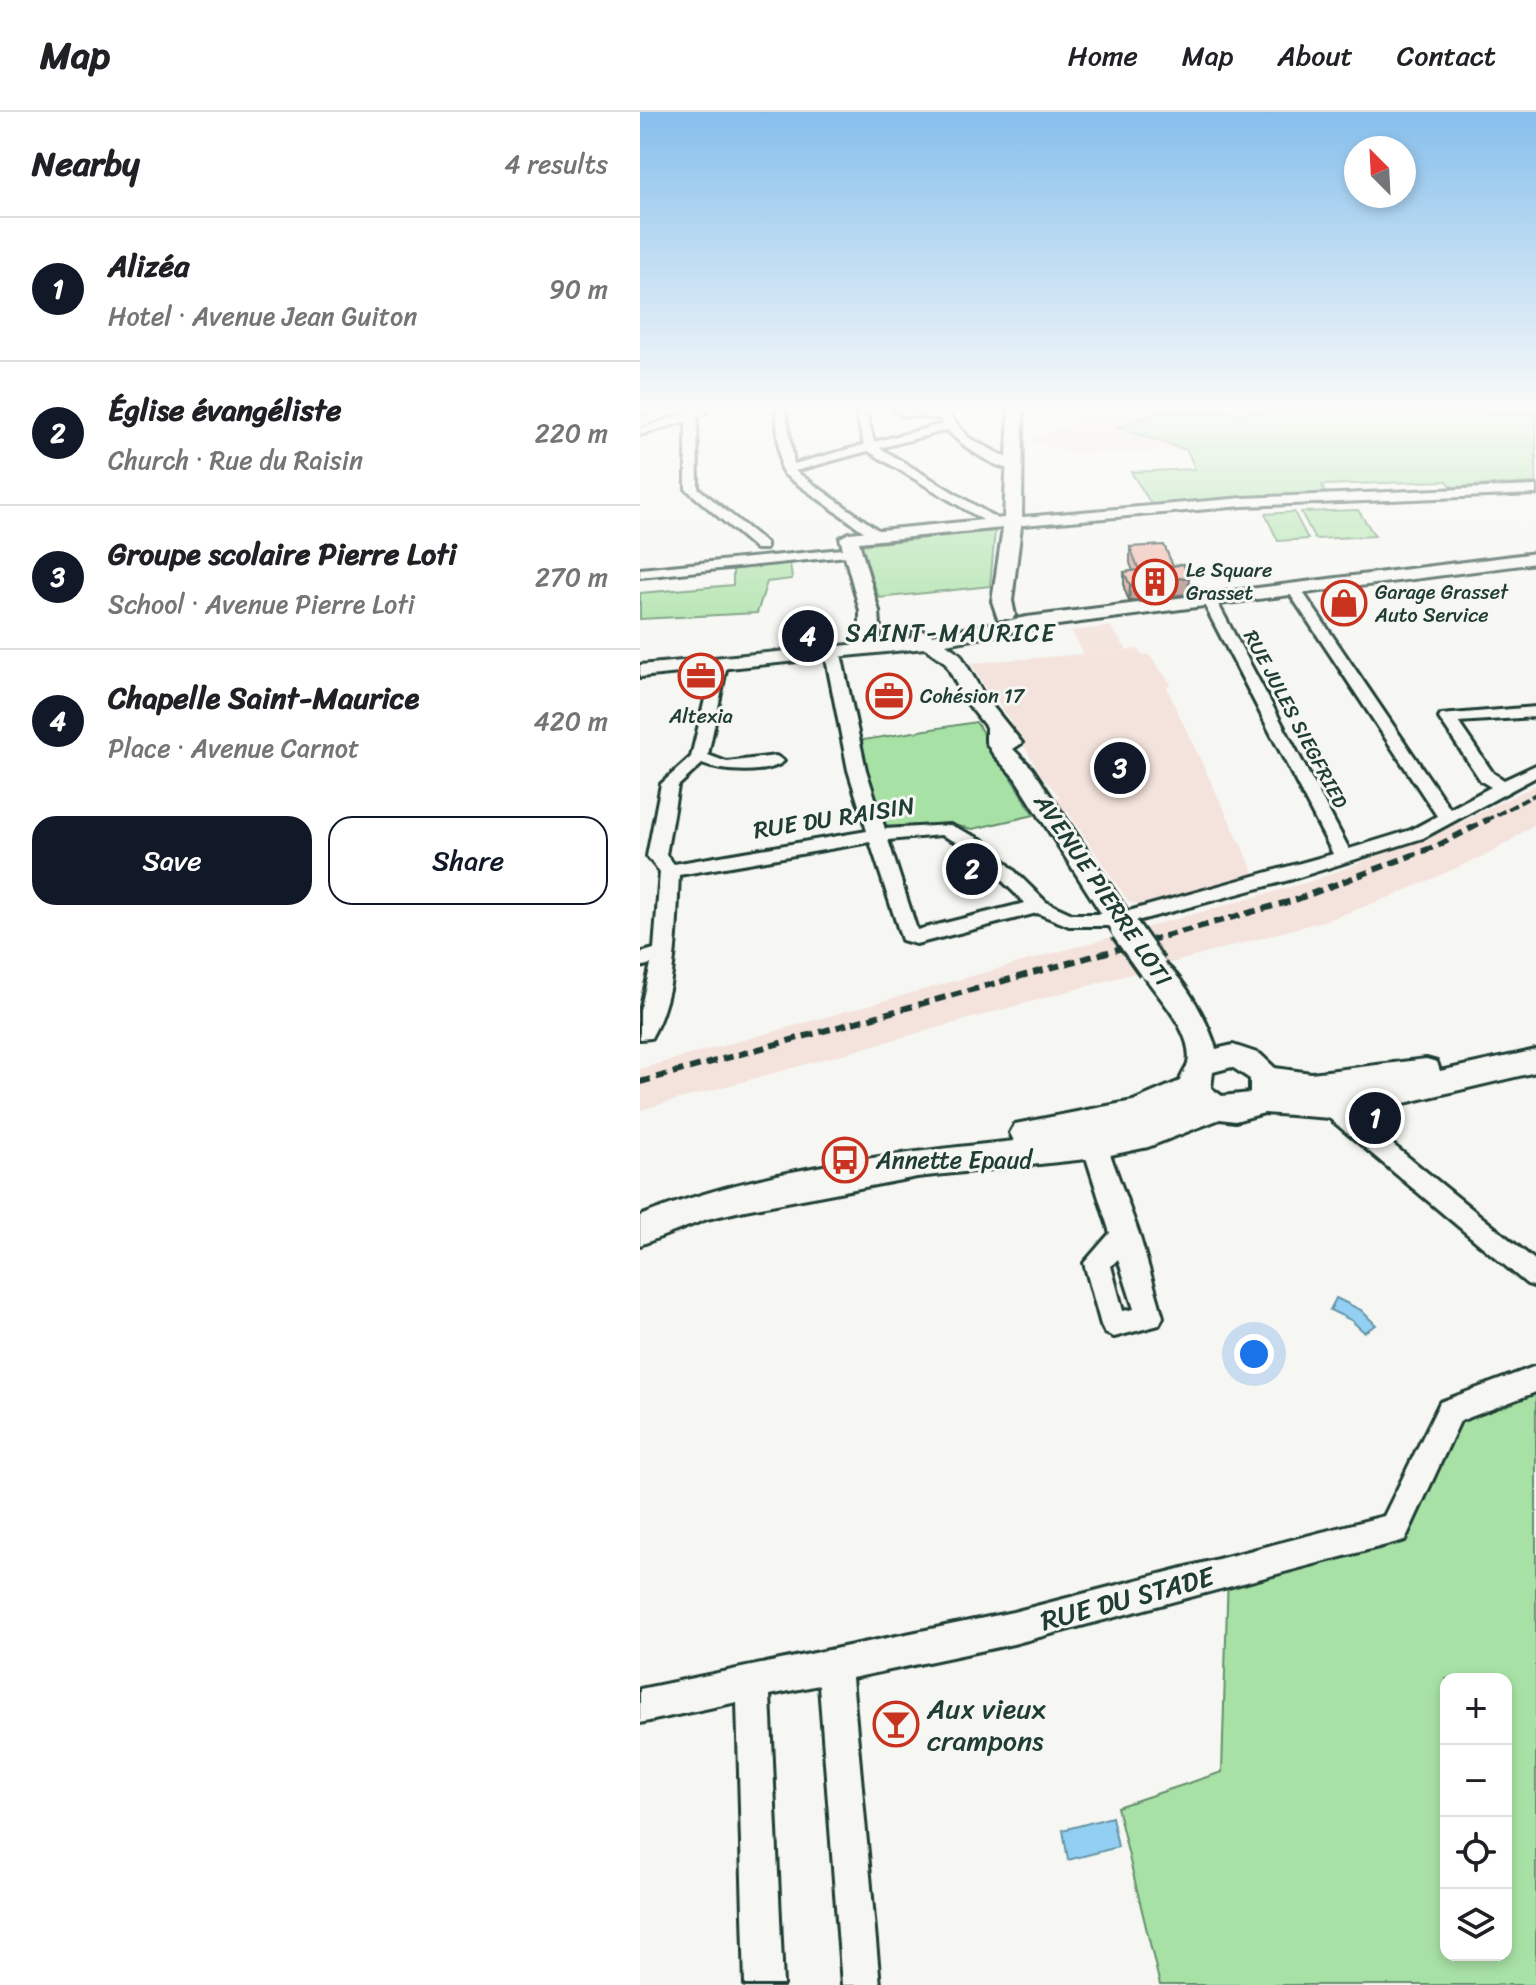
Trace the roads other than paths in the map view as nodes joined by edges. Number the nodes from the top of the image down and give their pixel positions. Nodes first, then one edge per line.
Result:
1 (705, 499) edge
2 (829, 499) edge
3 (963, 499) edge
4 (1009, 499) edge
5 (1306, 499) edge
6 (1005, 523) junction
7 (878, 535) junction
8 (851, 545) junction
9 (761, 546) junction
10 (1536, 558) edge
11 (640, 559) edge
12 (640, 573) edge
13 (1295, 591) junction
14 (1210, 602) junction
15 (1006, 616) junction
16 (928, 632) junction
17 (878, 648) junction
18 (956, 648) junction
19 (833, 654) junction
20 (719, 665) junction
21 (640, 671) edge
22 (1536, 712) edge
23 (699, 757) junction
24 (776, 761) dead end
25 (1536, 770) edge
26 (1505, 788) junction
27 (1448, 820) junction
28 (878, 835) junction
29 (1344, 857) junction
30 (670, 871) junction
31 (1039, 906) junction
32 (1121, 924) junction
33 (664, 953) junction
34 (640, 960) edge
35 (1184, 1007) junction
36 (643, 1032) dead end
37 (1522, 1064) edge
38 (1257, 1079) junction
39 (1205, 1086) junction
40 (1330, 1106) junction
41 (1091, 1134) junction
42 (821, 1185) junction
43 (640, 1231) edge
44 (1126, 1234) dead end
45 (640, 1248) edge
46 (1536, 1276) edge
47 (1536, 1379) edge
48 (834, 1665) junction
49 (753, 1683) junction
50 (640, 1706) edge
51 (764, 1985) edge
52 (861, 1985) edge

1 - 9 street
2 - 7 street
3 - 6 street
4 - 6 main road
5 - 6 street
6 - 7 main road
6 - 15 main road
7 - 8 main road
8 - 9 street
8 - 12 street
8 - 17 main road
9 - 11 street
10 - 13 main road
13 - 14 main road
13 - 27 street
14 - 15 main road
14 - 29 street, RUE JULES SIEGFRIED
15 - 16 main road
15 - 18 main road
16 - 17 main road
16 - 18 main road, AVENUE PIERRE LOTI
17 - 19 main road
18 - 32 main road, AVENUE PIERRE LOTI
19 - 20 main road
19 - 28 street
20 - 21 main road
20 - 23 street
22 - 26 street
23 - 24 street
23 - 30 street
25 - 26 street, RUE DU RAISIN
26 - 27 street, RUE DU RAISIN
27 - 29 street, RUE DU RAISIN
28 - 30 street, RUE DU RAISIN
28 - 31 street, RUE DU RAISIN
28 - 31 street
29 - 32 street, RUE DU RAISIN
30 - 33 street
31 - 32 street, RUE DU RAISIN
32 - 35 main road, AVENUE PIERRE LOTI, bridge
33 - 34 street
33 - 36 street
35 - 38 main road, AVENUE PIERRE LOTI
35 - 39 main road, AVENUE PIERRE LOTI
37 - 38 main road
37 - 40 main road
38 - 39 main road
38 - 39 main road
38 - 40 main road
39 - 41 main road
40 - 46 street
41 - 42 main road
41 - 44 street
42 - 43 main road
42 - 45 main road
47 - 48 street, RUE DU STADE
48 - 49 street, RUE DU STADE
48 - 52 street
49 - 50 street, RUE DU STADE
49 - 51 street

